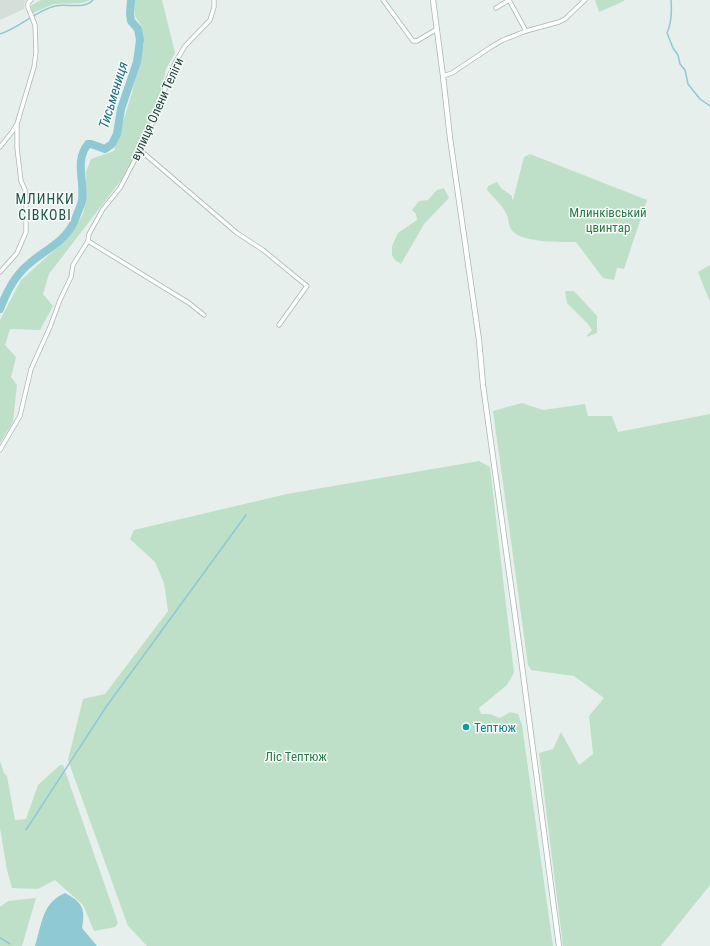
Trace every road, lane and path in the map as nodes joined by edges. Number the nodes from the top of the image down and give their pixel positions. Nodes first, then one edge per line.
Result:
1 (31, 0) edge
2 (214, 0) edge
3 (383, 0) edge
4 (433, 0) edge
5 (509, 0) edge
6 (585, 0) edge
7 (496, 8) dead end
8 (437, 29) junction
9 (526, 30) junction
10 (443, 76) junction
11 (17, 124) junction
12 (0, 147) edge
13 (140, 150) junction
14 (88, 241) junction
15 (0, 272) edge
16 (204, 315) dead end
17 (278, 325) dead end
18 (0, 450) edge
19 (559, 946) edge

1 - 11 street
2 - 13 street, вулиця Олени Теліги
3 - 8 street
4 - 8 street
5 - 7 street
5 - 9 street
6 - 9 street
8 - 10 street
9 - 10 street
10 - 19 street
11 - 12 street
11 - 15 street
13 - 14 street, вулиця Олени Теліги
13 - 17 street
14 - 16 street
14 - 18 street, вулиця Олени Теліги

